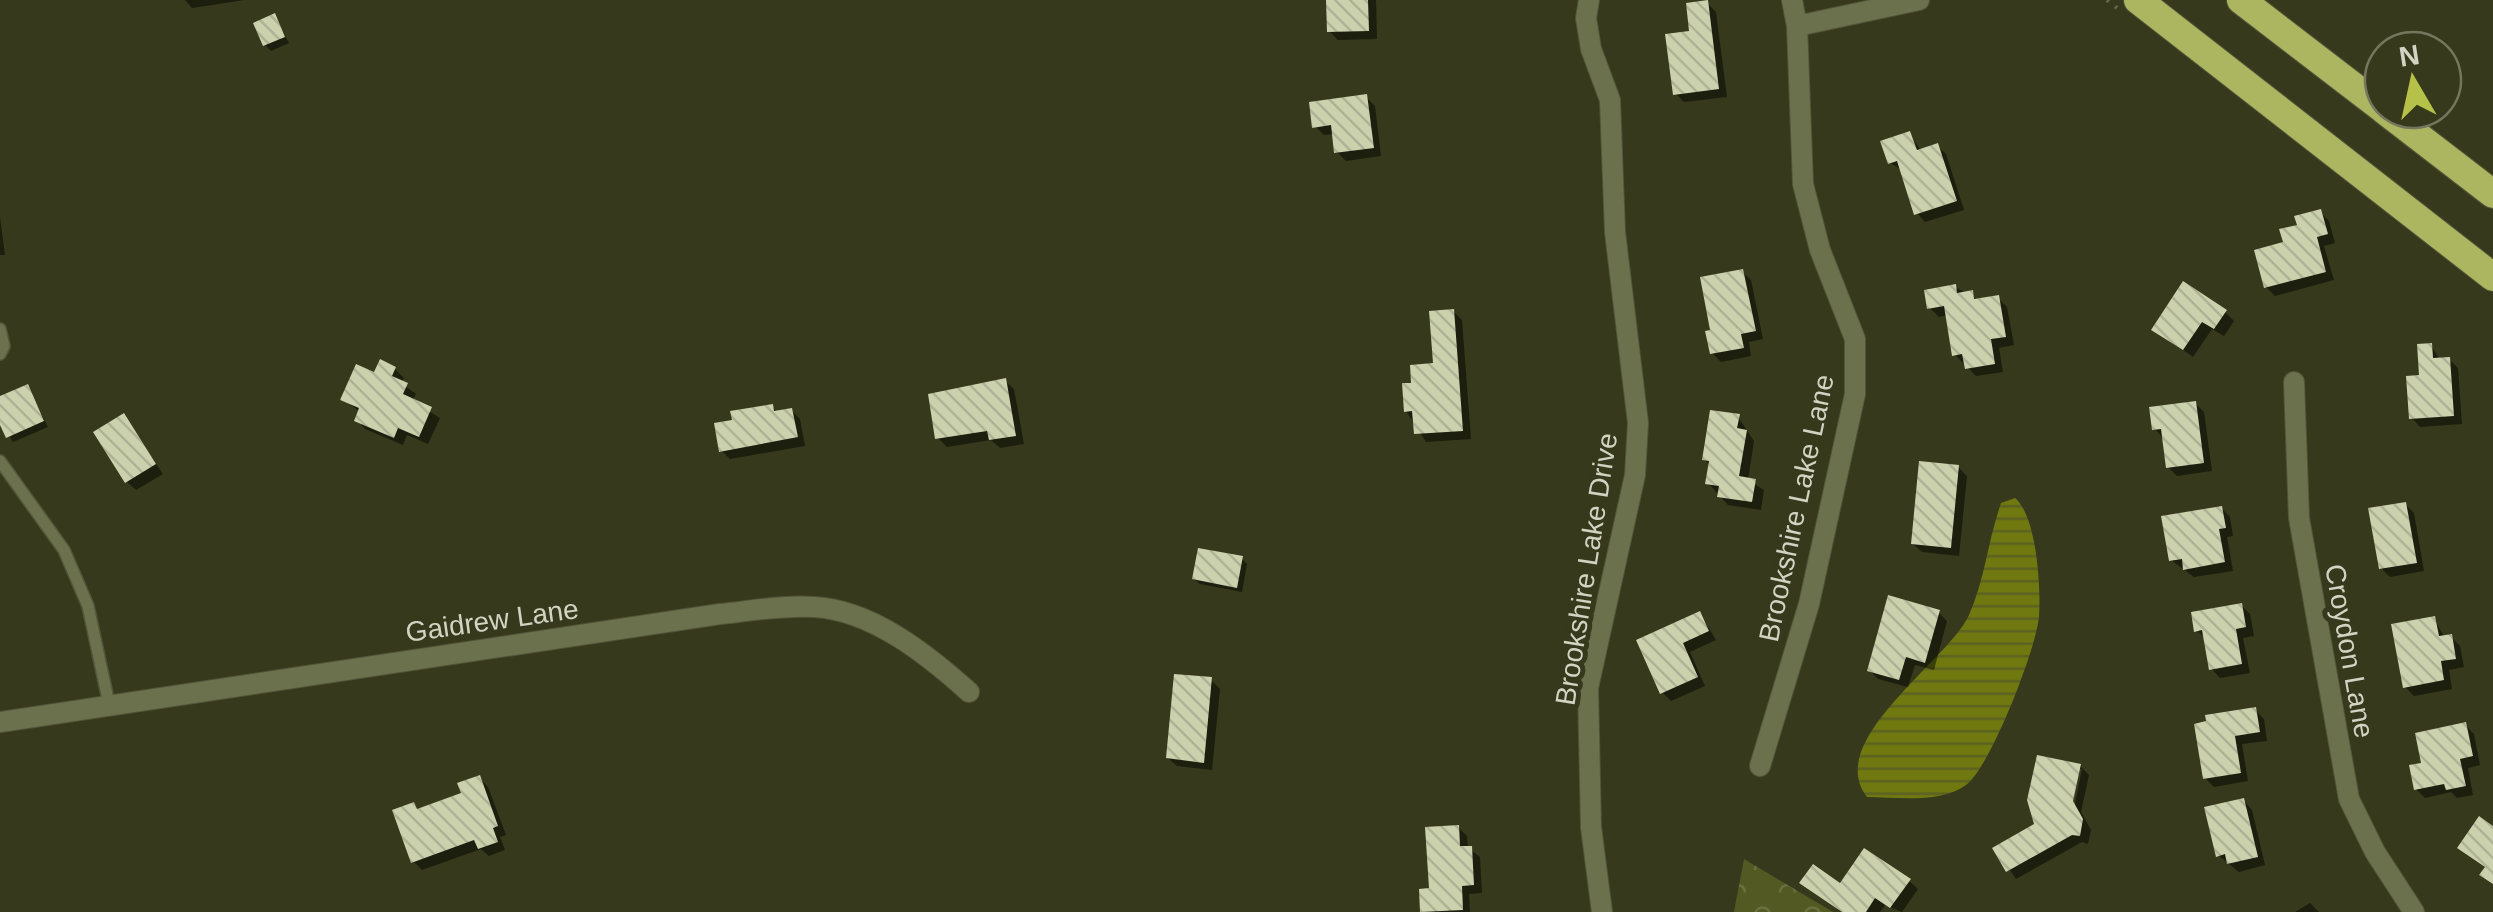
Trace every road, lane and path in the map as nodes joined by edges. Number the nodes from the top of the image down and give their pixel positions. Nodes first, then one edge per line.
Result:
1 (1589, 0) edge
2 (1792, 0) edge
3 (1918, 0) edge
4 (2138, 0) edge
5 (2241, 0) edge
6 (1797, 26) junction
7 (2363, 94) edge
8 (2410, 130) edge
9 (2493, 194) edge
10 (2493, 277) edge
11 (0, 329) edge
12 (0, 354) edge
13 (2294, 382) dead end
14 (0, 461) edge
15 (969, 692) dead end
16 (109, 704) junction
17 (0, 722) edge
18 (1760, 766) dead end
19 (1602, 912) edge
20 (2414, 912) edge

1 - 19 street, Brookshire Lake Drive
2 - 6 street
3 - 6 street
4 - 10 highway
5 - 7 highway
6 - 18 street, Brookshire Lake Lane
8 - 9 highway
11 - 12 lane
13 - 20 street, Croydon Lane
14 - 16 lane
15 - 16 street, Gaidrew Lane
16 - 17 street, Gaidrew Lane

